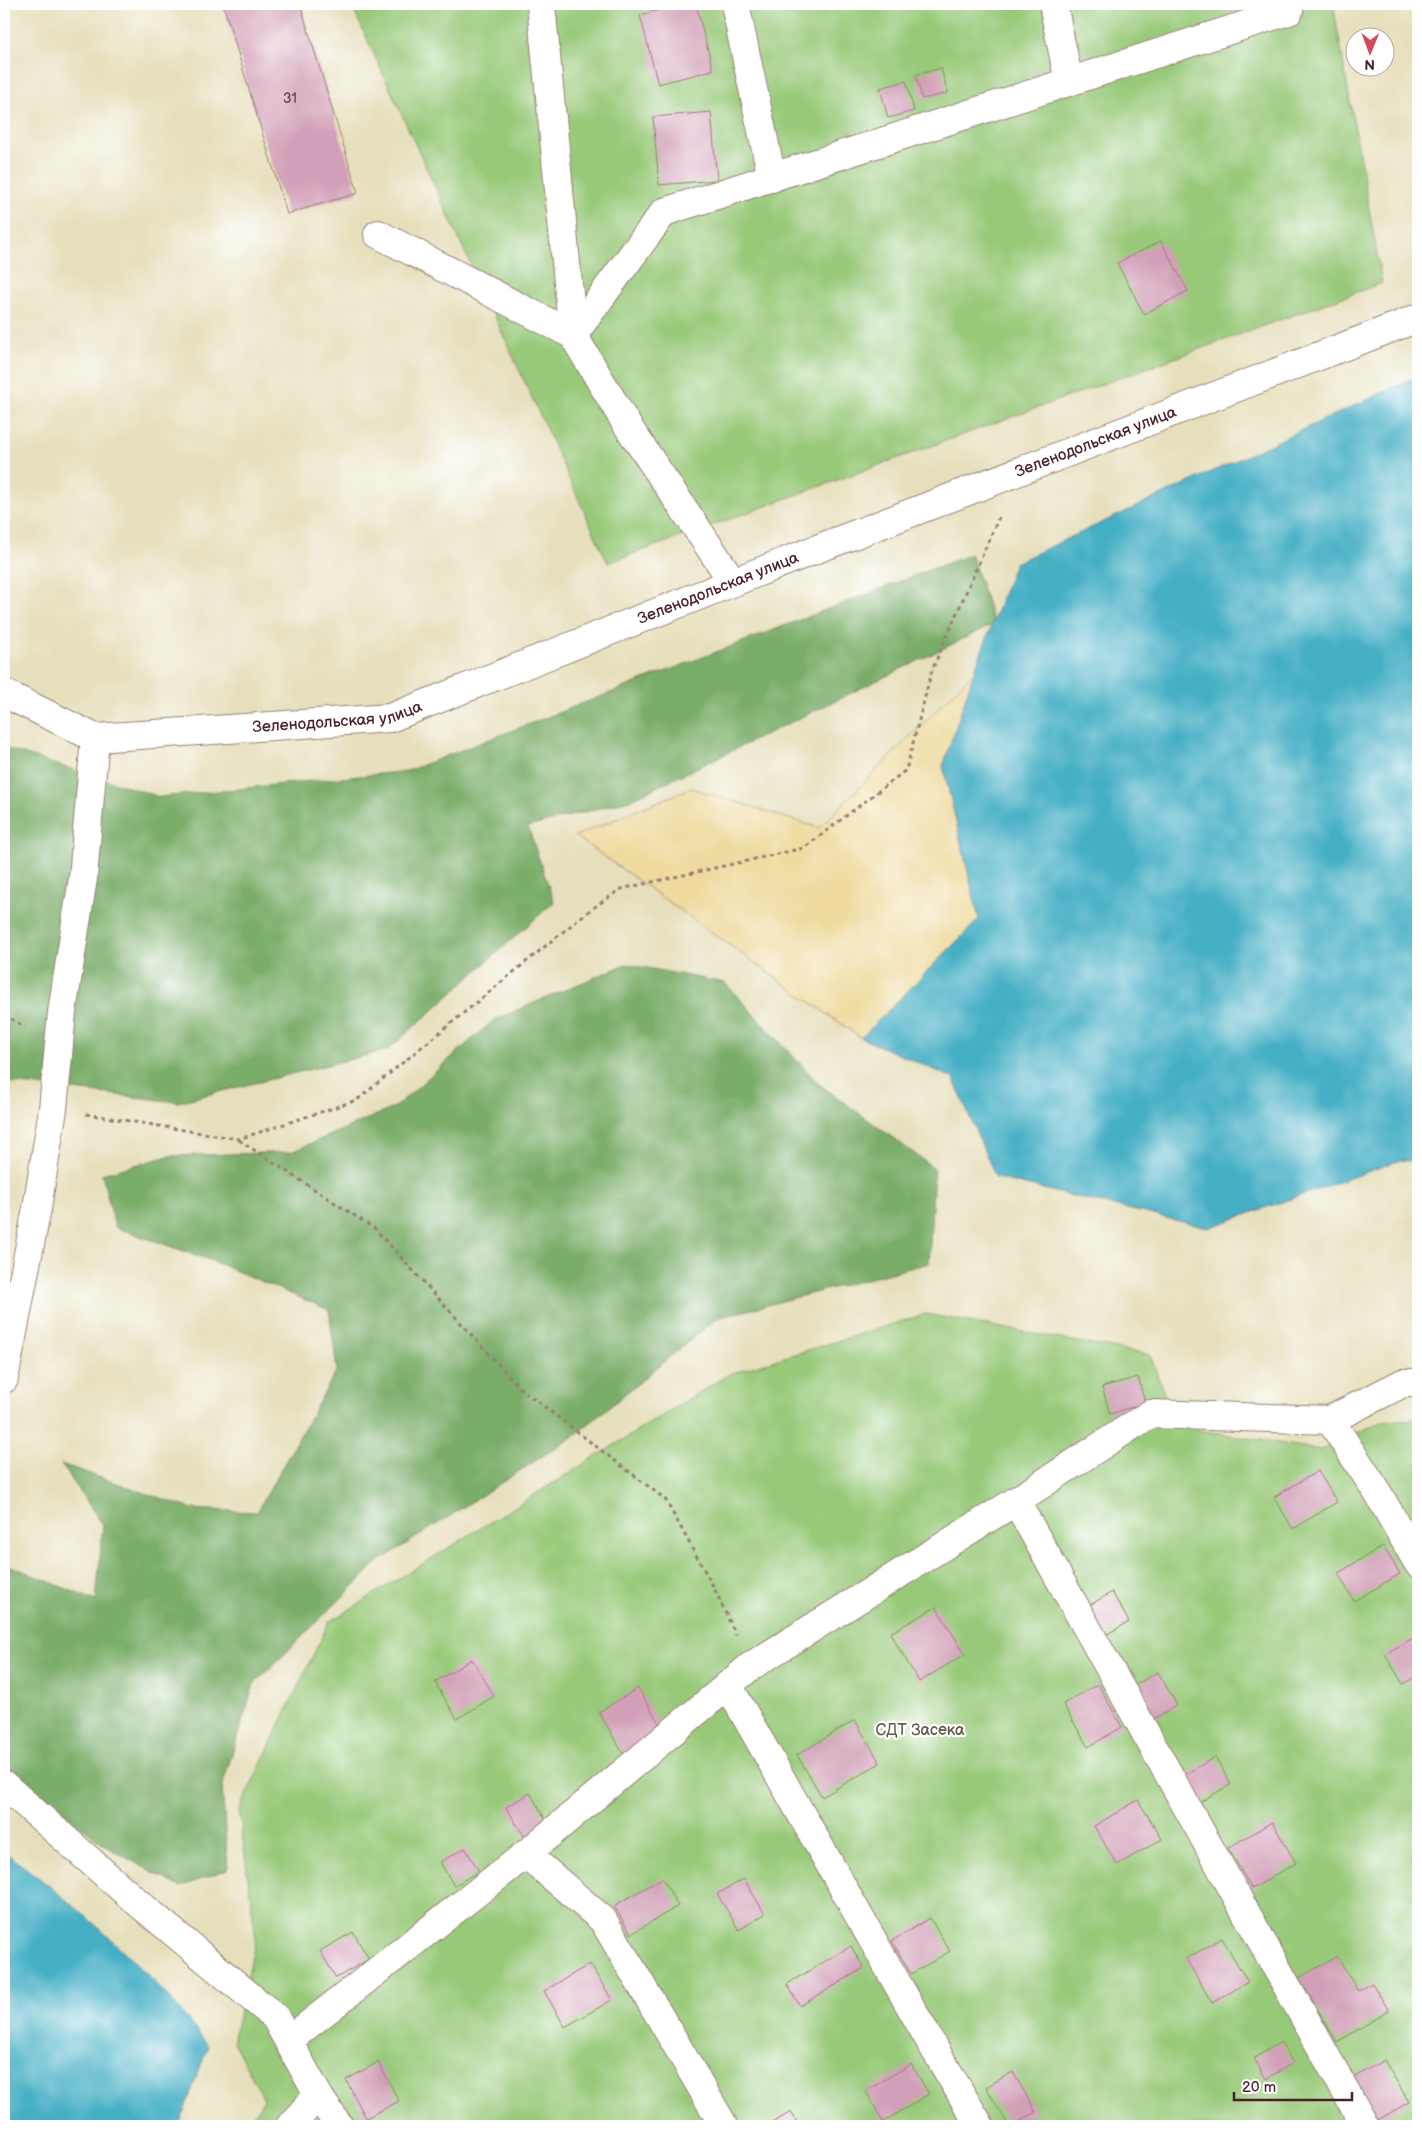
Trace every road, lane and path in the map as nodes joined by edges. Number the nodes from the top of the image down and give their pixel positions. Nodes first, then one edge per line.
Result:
1 (542, 4) edge
2 (736, 4) edge
3 (1053, 4) edge
4 (1289, 11) dead end
5 (1069, 82) junction
6 (772, 178) junction
7 (378, 234) dead end
8 (1418, 318) edge
9 (573, 335) junction
10 (1002, 512) dead end
11 (733, 582) junction
12 (4, 693) edge
13 (95, 738) junction
14 (53, 1109) junction
15 (239, 1139) junction
16 (4, 1379) edge
17 (1418, 1383) edge
18 (1330, 1420) junction
19 (1016, 1501) junction
20 (1418, 1563) edge
21 (751, 1666) junction
22 (728, 1685) junction
23 (4, 1785) edge
24 (526, 1854) junction
25 (289, 2040) junction
26 (318, 2095) junction
27 (290, 2126) edge
28 (339, 2126) edge
29 (724, 2126) edge
30 (980, 2126) edge
31 (1365, 2126) edge

1 - 9 street
2 - 6 street
3 - 5 street
4 - 5 street
5 - 6 street
6 - 9 street
7 - 9 street
8 - 11 street, Зеленодольская улица
9 - 11 street
10 - 15 path
11 - 13 street, Зеленодольская улица
12 - 13 street
13 - 14 street
14 - 15 path
14 - 16 street
15 - 21 path
17 - 18 street
18 - 19 street
18 - 20 street
19 - 21 street
19 - 31 street
21 - 22 street
22 - 24 street
22 - 30 street
23 - 25 street
24 - 25 street
24 - 29 street
25 - 26 street
26 - 27 street
26 - 28 street

